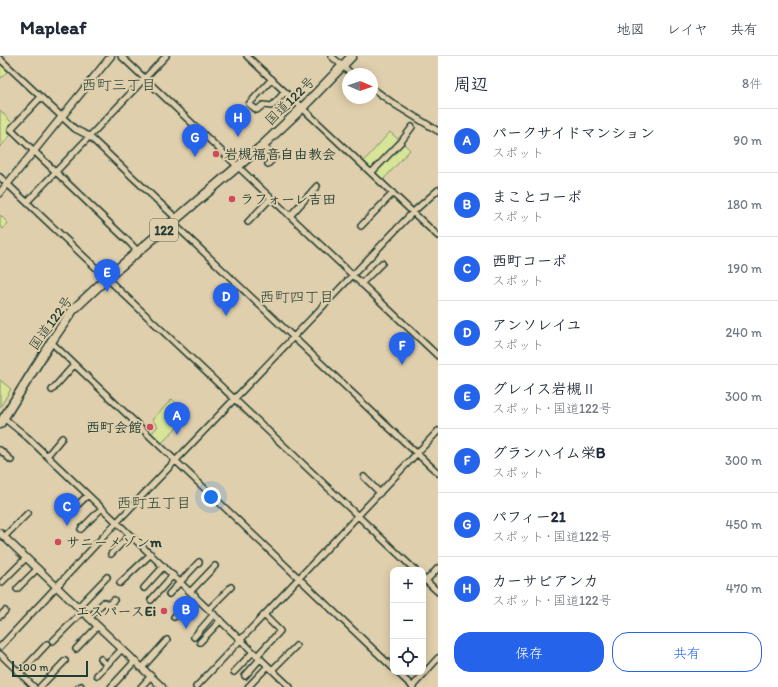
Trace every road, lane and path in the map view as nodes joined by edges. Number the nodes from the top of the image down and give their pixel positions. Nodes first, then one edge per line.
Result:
1 (111, 56) edge
2 (121, 56) edge
3 (166, 56) edge
4 (248, 56) edge
5 (331, 56) edge
6 (352, 56) edge
7 (0, 59) edge
8 (342, 67) junction
9 (145, 79) junction
10 (272, 79) junction
11 (285, 92) junction
12 (378, 92) edge
13 (41, 97) junction
14 (302, 108) junction
15 (61, 117) junction
16 (412, 127) dead end
17 (438, 131) edge
18 (89, 136) junction
19 (263, 145) junction
20 (33, 152) junction
21 (268, 164) dead end
22 (238, 167) junction
23 (55, 172) junction
24 (371, 173) junction
25 (0, 177) edge
26 (7, 184) junction
27 (317, 186) dead end
28 (438, 190) edge
29 (0, 193) edge
30 (392, 193) junction
31 (270, 198) junction
32 (27, 202) junction
33 (412, 213) junction
34 (290, 216) junction
35 (175, 221) junction
36 (248, 222) dead end
37 (361, 226) dead end
38 (438, 236) edge
39 (138, 252) junction
40 (382, 263) dead end
41 (353, 275) junction
42 (107, 278) junction
43 (362, 284) junction
44 (294, 337) junction
45 (51, 342) junction
46 (438, 356) edge
47 (74, 365) junction
48 (52, 390) dead end
49 (235, 400) junction
50 (2, 421) edge
51 (438, 431) edge
52 (62, 438) dead end
53 (0, 450) edge
54 (417, 453) junction
55 (47, 456) junction
56 (11, 460) dead end
57 (175, 461) junction
58 (438, 473) edge
59 (364, 477) dead end
60 (380, 493) junction
61 (88, 495) junction
62 (102, 508) junction
63 (71, 512) dead end
64 (28, 513) dead end
65 (358, 516) junction
66 (117, 522) junction
67 (81, 529) dead end
68 (130, 534) junction
69 (2, 535) edge
70 (111, 554) dead end
71 (150, 554) junction
72 (26, 558) junction
73 (199, 562) dead end
74 (164, 566) junction
75 (215, 566) dead end
76 (412, 567) edge
77 (438, 568) edge
78 (37, 569) junction
79 (173, 575) junction
80 (107, 577) dead end
81 (426, 577) edge
82 (299, 578) junction
83 (426, 581) edge
84 (2, 582) dead end
85 (180, 582) junction
86 (120, 583) dead end
87 (57, 587) junction
88 (231, 587) dead end
89 (144, 588) dead end
90 (16, 589) dead end
91 (438, 592) edge
92 (193, 593) junction
93 (169, 594) dead end
94 (114, 600) dead end
95 (151, 600) dead end
96 (80, 609) junction
97 (209, 609) junction
98 (5, 611) dead end
99 (214, 614) junction
100 (264, 615) junction
101 (0, 616) edge
102 (174, 617) dead end
103 (89, 618) junction
104 (221, 620) junction
105 (98, 626) junction
106 (194, 636) dead end
107 (53, 640) dead end
108 (167, 640) dead end
109 (241, 640) junction
110 (200, 642) dead end
111 (47, 644) dead end
112 (296, 646) dead end
113 (0, 647) edge
114 (76, 648) dead end
115 (122, 649) junction
116 (0, 654) edge
117 (257, 656) junction
118 (438, 658) edge
119 (100, 659) dead end
120 (65, 661) dead end
121 (135, 661) junction
122 (107, 664) junction
123 (390, 665) edge
124 (142, 668) junction
125 (270, 668) junction
126 (234, 672) dead end
127 (20, 673) junction
128 (97, 675) dead end
129 (400, 675) edge
130 (151, 676) junction
131 (245, 676) dead end
132 (34, 687) edge
133 (40, 687) edge
134 (111, 687) edge
135 (141, 687) edge
136 (162, 687) edge
137 (196, 687) edge
138 (248, 687) edge
139 (290, 687) edge
140 (412, 687) edge

1 - 15 street
2 - 9 street
3 - 9 street
4 - 10 street
5 - 8 street
6 - 8 highway, 国道122号 / 122
7 - 13 street
8 - 14 highway, 国道122号 / 122
9 - 18 street
9 - 22 street
10 - 11 street
10 - 11 street
11 - 14 street
12 - 17 street
13 - 15 street
13 - 20 street
14 - 19 highway, 国道122号 / 122
14 - 24 street
15 - 18 street
15 - 20 street
16 - 24 street
18 - 23 street
18 - 35 street
19 - 21 street
19 - 22 highway, 国道122号 / 122
20 - 23 street
20 - 26 street
22 - 31 street
22 - 35 highway, 国道122号 / 122
23 - 32 street
23 - 39 street
24 - 30 street
25 - 26 street
26 - 29 street
26 - 32 street
27 - 34 street
28 - 33 street
30 - 33 street
30 - 37 street
31 - 34 street
31 - 36 street
32 - 42 street
33 - 38 street
33 - 41 street
34 - 41 street
35 - 39 highway, 国道122号 / 122
35 - 44 street
39 - 42 highway, 国道122号 / 122
40 - 43 street
41 - 43 street
41 - 44 street
42 - 45 highway, 国道122号 / 122
42 - 49 street
43 - 46 street
44 - 49 street
44 - 54 street
45 - 47 street
45 - 50 highway, 国道122号 / 122
47 - 48 street
47 - 57 street
49 - 57 street
49 - 65 street
50 - 55 street
51 - 54 street
52 - 55 street
53 - 56 street
54 - 58 street
54 - 60 street
55 - 61 street
57 - 66 street
57 - 82 street
59 - 60 street
60 - 65 street
61 - 62 street
61 - 63 street
62 - 66 street
62 - 67 street
64 - 69 street
65 - 76 street
65 - 82 street
66 - 68 street
66 - 87 street
68 - 70 street
68 - 71 street
69 - 72 street
71 - 74 street
71 - 86 street
72 - 78 street
72 - 84 street
73 - 85 street
74 - 79 street
74 - 89 street
75 - 92 street
77 - 81 street
78 - 87 street
78 - 90 street
79 - 85 street
79 - 95 street
80 - 96 street
82 - 100 street
82 - 123 street
83 - 91 street
85 - 92 street
85 - 93 street
87 - 96 street
87 - 113 street
88 - 97 street
92 - 97 street
92 - 102 street
94 - 103 street
96 - 103 street
96 - 107 street
97 - 99 street
98 - 101 street
99 - 104 street
99 - 106 street
100 - 109 street
100 - 117 street
103 - 105 street
104 - 109 street
104 - 110 street
105 - 114 street
105 - 115 street
108 - 124 street
109 - 117 street
109 - 137 street
111 - 127 street
112 - 125 street
115 - 121 street
115 - 122 street
116 - 127 street
117 - 125 street
117 - 126 street
117 - 131 street
118 - 140 street
119 - 122 street
120 - 133 street
121 - 124 street
121 - 134 street
122 - 128 street
124 - 130 street
125 - 138 street
125 - 139 street
127 - 132 street
129 - 140 street
130 - 135 street
130 - 136 street

